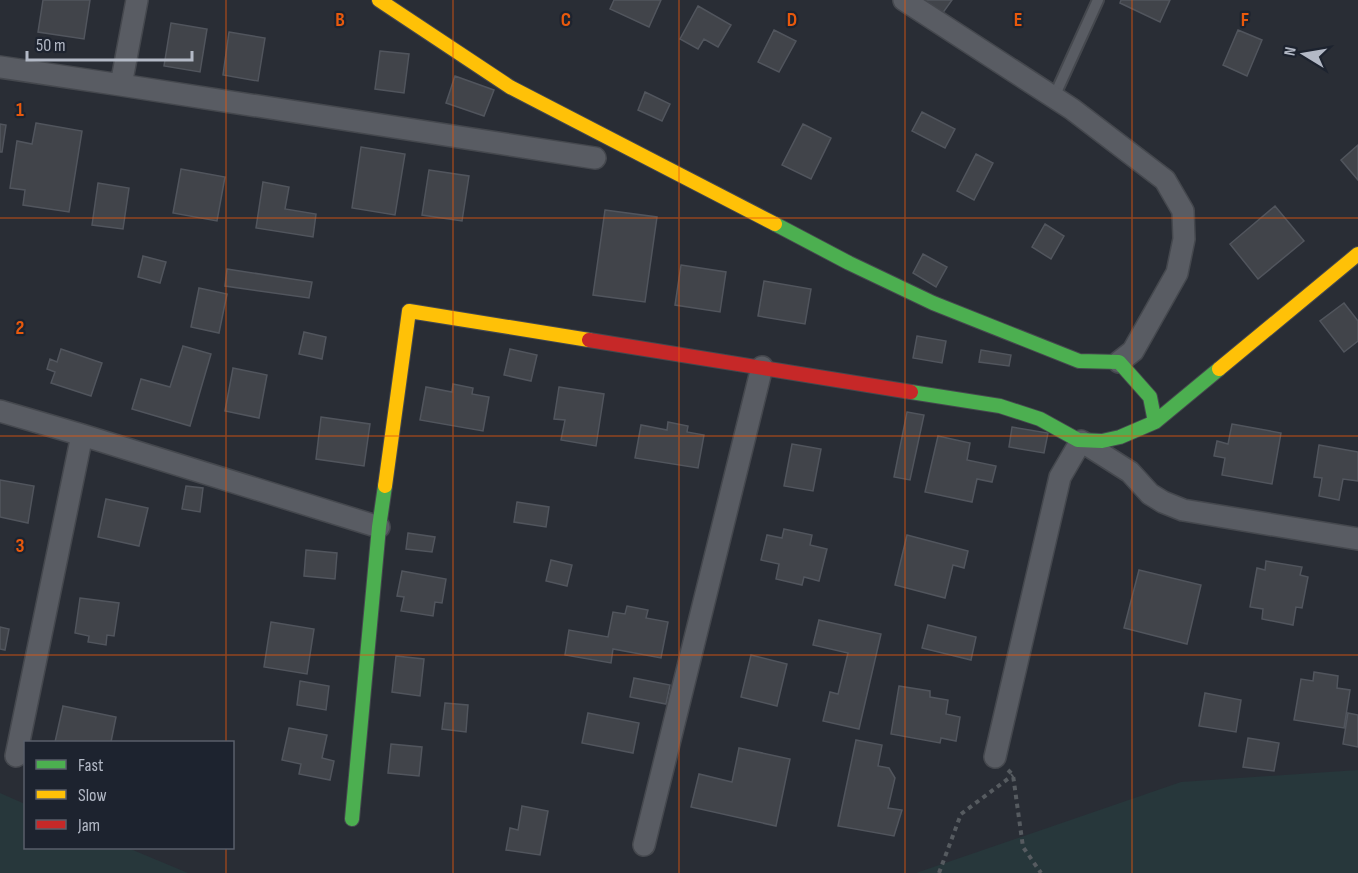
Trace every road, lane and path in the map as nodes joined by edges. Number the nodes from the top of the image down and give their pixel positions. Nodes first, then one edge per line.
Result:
1 (137, 0) edge
2 (379, 0) edge
3 (904, 0) edge
4 (1098, 0) edge
5 (0, 67) edge
6 (122, 85) junction
7 (1054, 96) junction
8 (595, 158) dead end
9 (1358, 254) edge
10 (1119, 362) junction
11 (762, 367) junction
12 (0, 411) edge
13 (1155, 422) junction
14 (82, 435) junction
15 (1081, 441) junction
16 (378, 527) junction
17 (1358, 539) edge
18 (16, 756) dead end
19 (995, 757) joint
20 (1013, 775) junction
21 (352, 819) dead end
22 (644, 845) dead end
23 (939, 873) edge
24 (1041, 873) edge

1 - 6 street
2 - 10 street
3 - 7 street
4 - 7 lane
5 - 6 street
6 - 8 street
7 - 10 street
9 - 13 street
10 - 13 street
11 - 15 street
11 - 16 street
11 - 22 street
12 - 14 street
13 - 15 street
14 - 16 street
14 - 18 street
15 - 17 street
15 - 19 street
16 - 21 street
19 - 20 path
20 - 23 path
20 - 24 path

